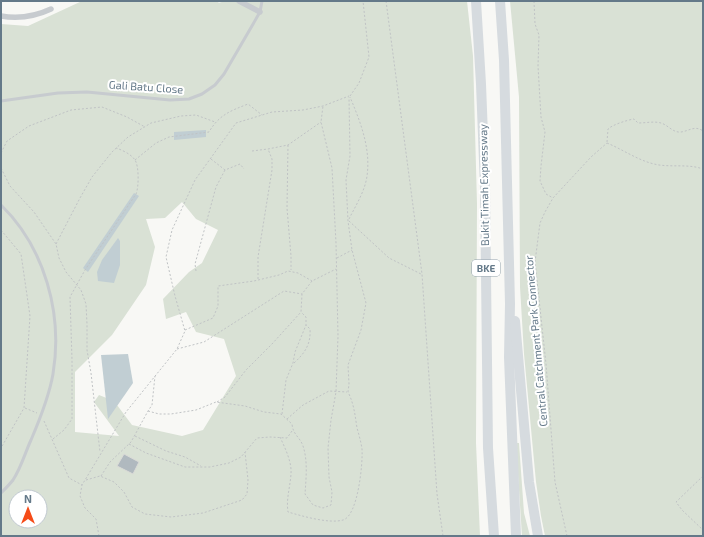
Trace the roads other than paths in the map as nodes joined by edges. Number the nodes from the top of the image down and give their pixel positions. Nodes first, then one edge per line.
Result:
1 (239, 1) edge
2 (262, 1) edge
3 (476, 1) edge
4 (500, 1) edge
5 (51, 9) dead end
6 (260, 12) junction
7 (1, 16) edge
8 (1, 101) edge
9 (1, 205) edge
10 (510, 304) junction
11 (1, 493) edge
12 (494, 536) edge
13 (516, 536) edge
14 (538, 536) edge

1 - 6 street
2 - 6 lane, Gali Batu Close
3 - 12 highway, Bukit Timah Expressway / BKE
4 - 10 highway, Bukit Timah Expressway / BKE
5 - 7 street
6 - 8 lane, Gali Batu Close
9 - 11 lane
10 - 13 highway, Bukit Timah Expressway / BKE
10 - 14 highway

